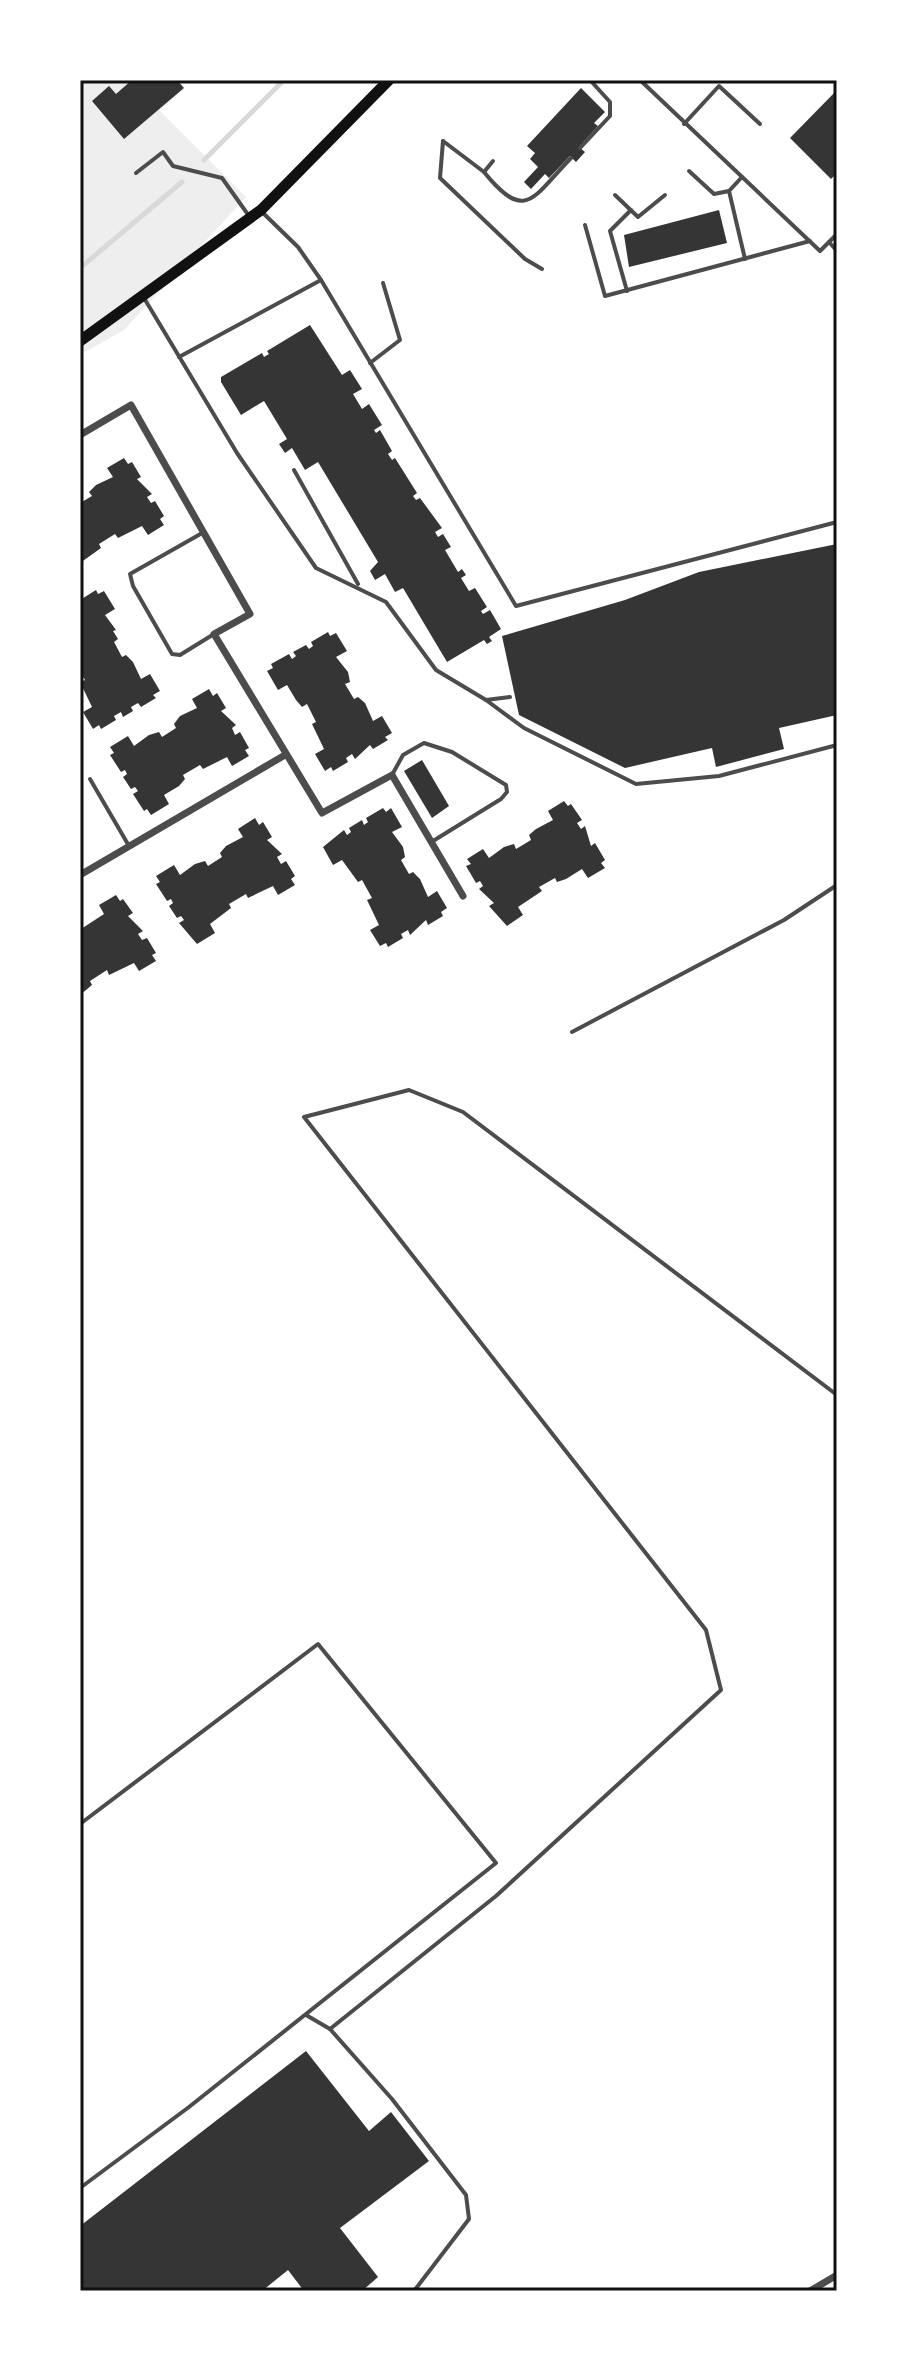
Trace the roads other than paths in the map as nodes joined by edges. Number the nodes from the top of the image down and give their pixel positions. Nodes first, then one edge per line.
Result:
1 (389, 80) edge
2 (590, 80) edge
3 (640, 80) edge
4 (684, 124) junction
5 (760, 124) dead end
6 (580, 148) dead end
7 (571, 158) dead end
8 (493, 161) dead end
9 (689, 171) dead end
10 (484, 172) junction
11 (136, 173) dead end
12 (742, 177) junction
13 (729, 191) junction
14 (615, 195) dead end
15 (665, 195) dead end
16 (261, 210) junction
17 (631, 210) junction
18 (251, 218) junction
19 (585, 225) dead end
20 (837, 234) edge
21 (810, 241) junction
22 (829, 242) junction
23 (837, 251) edge
24 (745, 259) junction
25 (542, 269) dead end
26 (321, 280) junction
27 (383, 283) dead end
28 (627, 291) junction
29 (144, 298) junction
30 (80, 341) edge
31 (179, 357) junction
32 (370, 363) junction
33 (80, 435) edge
34 (294, 470) dead end
35 (837, 522) edge
36 (204, 532) junction
37 (360, 586) junction
38 (214, 634) junction
39 (510, 697) dead end
40 (486, 700) junction
41 (837, 745) edge
42 (285, 755) junction
43 (392, 775) junction
44 (90, 779) dead end
45 (431, 842) junction
46 (129, 846) junction
47 (80, 875) edge
48 (837, 885) edge
49 (463, 896) dead end
50 (572, 1032) dead end
51 (837, 1395) edge
52 (80, 1824) edge
53 (306, 2015) junction
54 (330, 2029) junction
55 (80, 2188) edge
56 (837, 2275) edge
57 (414, 2291) edge
58 (810, 2291) edge

1 - 16 main road
2 - 6 lane
3 - 4 lane
4 - 5 lane
4 - 12 lane
7 - 10 lane
8 - 10 lane
9 - 13 lane
10 - 25 lane
11 - 18 lane
12 - 13 lane
12 - 21 lane
13 - 24 lane
14 - 17 lane
15 - 17 lane
16 - 18 main road
16 - 26 lane
17 - 28 lane
18 - 29 main road
19 - 28 lane
20 - 22 lane
21 - 22 lane
21 - 24 lane
22 - 23 lane
24 - 28 lane
26 - 31 lane
26 - 32 lane
27 - 32 lane
29 - 30 main road
29 - 31 lane
31 - 37 lane
32 - 35 lane
33 - 36 street
34 - 37 lane
36 - 38 street
36 - 38 lane
37 - 40 lane
38 - 42 street
39 - 40 lane
40 - 41 lane
42 - 43 street
42 - 46 street
43 - 45 street
43 - 45 lane
44 - 46 lane
45 - 49 street
46 - 47 street
48 - 50 lane
51 - 54 lane
52 - 53 lane
53 - 54 lane
53 - 55 lane
54 - 57 lane
56 - 58 street

